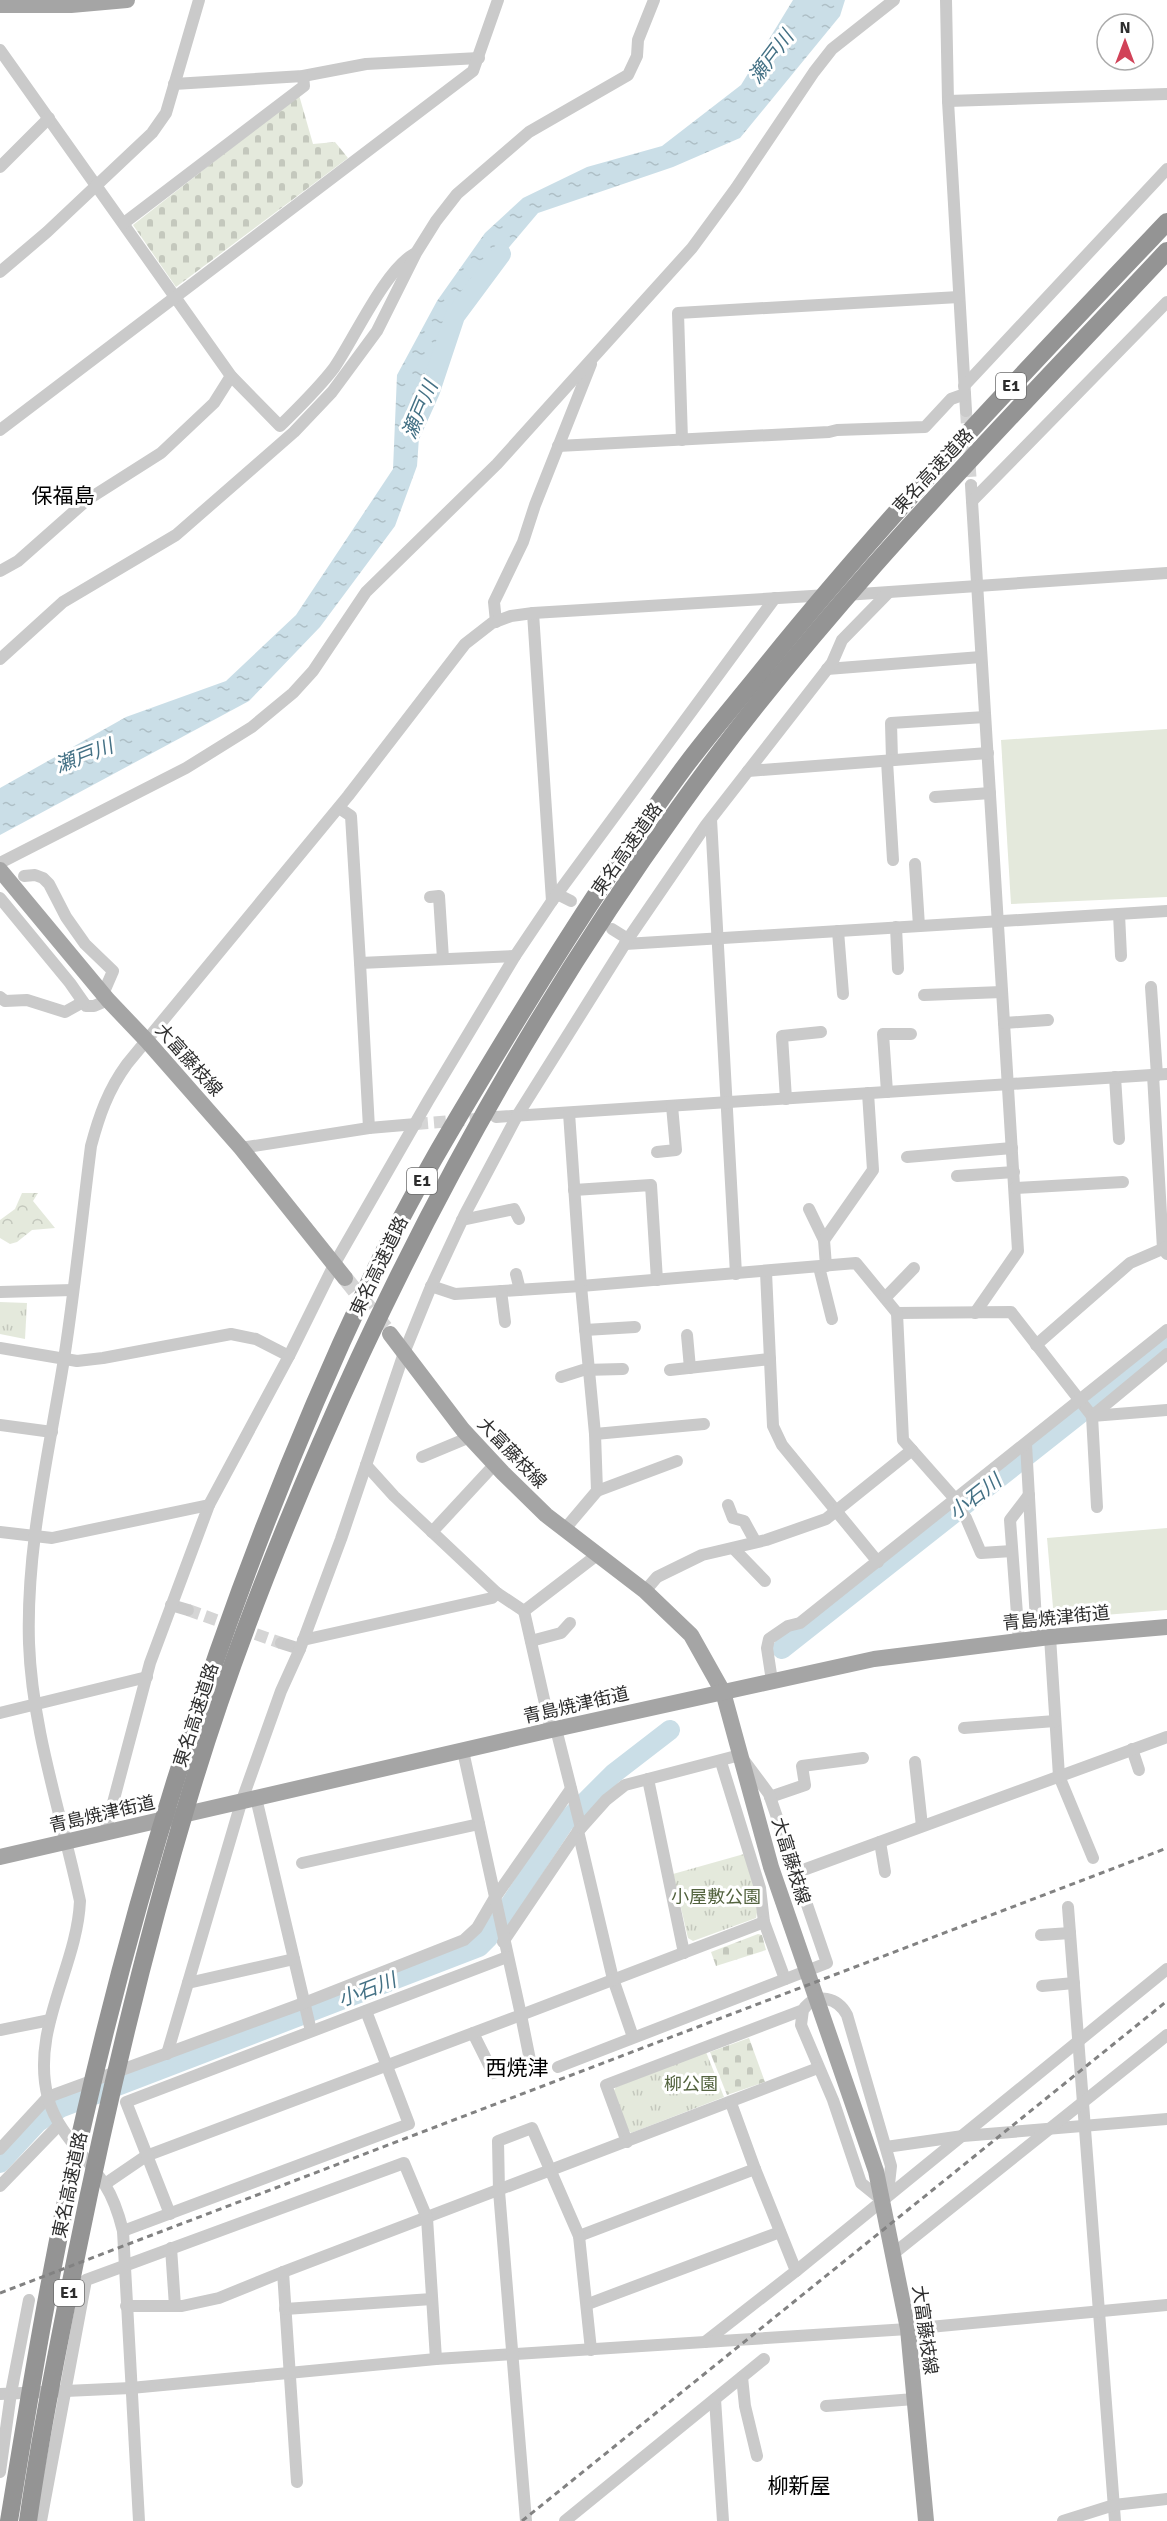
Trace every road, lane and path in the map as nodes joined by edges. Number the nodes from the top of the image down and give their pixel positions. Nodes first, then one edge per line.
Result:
1 (127, 0) edge
2 (199, 0) edge
3 (498, 0) edge
4 (654, 0) edge
5 (894, 0) edge
6 (946, 0) edge
7 (0, 5) edge
8 (0, 50) edge
9 (479, 58) junction
10 (303, 76) junction
11 (174, 84) junction
12 (1167, 94) edge
13 (948, 102) junction
14 (50, 118) junction
15 (0, 167) edge
16 (1167, 169) edge
17 (96, 184) junction
18 (1167, 222) edge
19 (124, 223) junction
20 (1167, 251) edge
21 (416, 253) junction
22 (0, 272) edge
23 (175, 296) junction
24 (959, 297) junction
25 (1167, 302) edge
26 (594, 356) junction
27 (231, 376) junction
28 (965, 390) junction
29 (966, 411) tunnel mouth
30 (0, 430) edge
31 (682, 440) junction
32 (558, 446) junction
33 (971, 485) tunnel mouth
34 (972, 501) junction
35 (0, 571) edge
36 (1167, 573) edge
37 (976, 585) junction
38 (888, 593) junction
39 (775, 598) junction
40 (533, 613) junction
41 (496, 622) junction
42 (981, 657) junction
43 (0, 659) edge
44 (827, 669) junction
45 (985, 717) junction
46 (988, 753) junction
47 (889, 760) junction
48 (748, 771) junction
49 (990, 793) junction
50 (935, 797) dead end
51 (339, 808) junction
52 (711, 819) junction
53 (893, 860) dead end
54 (0, 863) edge
55 (915, 864) dead end
56 (0, 870) edge
57 (24, 876) dead end
58 (430, 897) dead end
59 (554, 897) junction
60 (0, 898) edge
61 (571, 901) dead end
62 (1167, 911) edge
63 (1119, 914) junction
64 (997, 921) junction
65 (919, 926) junction
66 (896, 927) junction
67 (612, 929) dead end
68 (838, 931) junction
69 (718, 938) junction
70 (626, 941) junction
71 (515, 956) junction
72 (1121, 956) dead end
73 (443, 959) junction
74 (360, 963) junction
75 (898, 969) dead end
76 (1151, 987) dead end
77 (1002, 992) junction
78 (843, 994) dead end
79 (924, 996) dead end
80 (0, 997) edge
81 (105, 997) junction
82 (83, 1002) junction
83 (1048, 1020) dead end
84 (1004, 1023) junction
85 (821, 1032) dead end
86 (911, 1034) dead end
87 (147, 1041) junction
88 (1159, 1075) edge
89 (1115, 1077) junction
90 (1008, 1084) junction
91 (887, 1092) junction
92 (868, 1093) junction
93 (786, 1099) junction
94 (728, 1102) junction
95 (672, 1106) junction
96 (569, 1113) junction
97 (517, 1116) junction
98 (496, 1117) tunnel mouth
99 (416, 1124) junction
100 (369, 1128) junction
101 (1119, 1139) dead end
102 (1162, 1145) edge
103 (241, 1148) junction
104 (1012, 1148) junction
105 (657, 1152) dead end
106 (908, 1157) dead end
107 (1014, 1172) junction
108 (957, 1176) dead end
109 (1123, 1182) dead end
110 (1014, 1188) junction
111 (574, 1190) junction
112 (809, 1209) dead end
113 (519, 1219) dead end
114 (462, 1220) junction
115 (824, 1240) junction
116 (1166, 1250) edge
117 (335, 1263) junction
118 (822, 1267) junction
119 (914, 1268) dead end
120 (766, 1272) junction
121 (516, 1274) dead end
122 (736, 1274) junction
123 (345, 1278) tunnel mouth
124 (657, 1281) junction
125 (431, 1286) junction
126 (581, 1286) junction
127 (73, 1290) junction
128 (520, 1290) junction
129 (501, 1291) junction
130 (0, 1292) edge
131 (885, 1298) junction
132 (897, 1313) junction
133 (975, 1313) junction
134 (832, 1318) dead end
135 (505, 1322) dead end
136 (635, 1327) dead end
137 (585, 1330) junction
138 (1167, 1330) edge
139 (390, 1334) tunnel mouth
140 (687, 1335) dead end
141 (1036, 1345) junction
142 (0, 1348) edge
143 (404, 1353) junction
144 (1167, 1354) edge
145 (289, 1356) junction
146 (64, 1358) junction
147 (770, 1359) junction
148 (690, 1368) junction
149 (623, 1369) dead end
150 (670, 1370) dead end
151 (589, 1371) junction
152 (561, 1377) dead end
153 (1080, 1402) junction
154 (1167, 1410) edge
155 (1092, 1416) junction
156 (704, 1424) dead end
157 (0, 1425) edge
158 (52, 1432) junction
159 (595, 1434) junction
160 (470, 1437) junction
161 (1026, 1444) junction
162 (912, 1450) junction
163 (422, 1456) dead end
164 (677, 1461) dead end
165 (495, 1464) junction
166 (366, 1465) junction
167 (597, 1491) junction
168 (1029, 1495) junction
169 (955, 1501) junction
170 (209, 1505) junction
171 (728, 1505) dead end
172 (1097, 1507) dead end
173 (837, 1512) junction
174 (564, 1530) junction
175 (0, 1532) edge
176 (432, 1532) junction
177 (35, 1537) junction
178 (755, 1541) junction
179 (734, 1549) junction
180 (1012, 1551) junction
181 (597, 1555) junction
182 (878, 1562) junction
183 (765, 1581) dead end
184 (645, 1591) junction
185 (497, 1593) junction
186 (171, 1605) junction
187 (188, 1610) tunnel mouth
188 (524, 1611) junction
189 (570, 1623) dead end
190 (1167, 1628) edge
191 (1044, 1638) junction
192 (531, 1641) junction
193 (1019, 1641) junction
194 (281, 1642) tunnel mouth
195 (301, 1645) junction
196 (147, 1677) junction
197 (772, 1681) junction
198 (723, 1692) junction
199 (34, 1705) junction
200 (0, 1713) edge
201 (1055, 1721) junction
202 (964, 1728) dead end
203 (554, 1729) junction
204 (1167, 1737) edge
205 (1132, 1749) junction
206 (463, 1751) junction
207 (740, 1755) junction
208 (863, 1758) dead end
209 (721, 1762) junction
210 (915, 1762) dead end
211 (1139, 1770) dead end
212 (1059, 1776) junction
213 (648, 1779) junction
214 (572, 1792) junction
215 (770, 1797) junction
216 (248, 1800) junction
217 (479, 1824) junction
218 (922, 1826) junction
219 (580, 1827) junction
220 (105, 1833) junction
221 (66, 1842) junction
222 (880, 1842) junction
223 (0, 1857) edge
224 (1093, 1858) dead end
225 (302, 1863) dead end
226 (885, 1872) dead end
227 (795, 1873) junction
228 (494, 1899) junction
229 (1068, 1907) dead end
230 (764, 1922) junction
231 (1070, 1934) junction
232 (1041, 1935) dead end
233 (503, 1942) junction
234 (684, 1953) junction
235 (507, 1957) junction
236 (294, 1959) junction
237 (1167, 1969) edge
238 (613, 1978) junction
239 (785, 1979) junction
240 (188, 1983) junction
241 (1074, 1983) junction
242 (1042, 1986) dead end
243 (304, 2003) junction
244 (804, 2010) junction
245 (366, 2011) junction
246 (521, 2015) junction
247 (50, 2020) junction
248 (0, 2030) edge
249 (311, 2031) junction
250 (473, 2033) junction
251 (1167, 2035) edge
252 (633, 2037) junction
253 (1078, 2043) junction
254 (167, 2054) junction
255 (387, 2066) junction
256 (558, 2067) dead end
257 (818, 2068) junction
258 (49, 2100) junction
259 (1084, 2101) junction
260 (731, 2103) junction
261 (1167, 2119) edge
262 (59, 2125) junction
263 (1085, 2126) junction
264 (1052, 2129) junction
265 (963, 2136) junction
266 (627, 2142) junction
267 (886, 2147) junction
268 (0, 2149) edge
269 (146, 2156) junction
270 (755, 2169) junction
271 (552, 2171) junction
272 (105, 2184) junction
273 (0, 2186) edge
274 (500, 2191) junction
275 (882, 2200) junction
276 (170, 2214) junction
277 (427, 2218) junction
278 (123, 2231) junction
279 (780, 2232) junction
280 (579, 2236) junction
281 (171, 2248) junction
282 (893, 2254) junction
283 (126, 2265) junction
284 (796, 2271) junction
285 (283, 2272) junction
286 (432, 2299) junction
287 (29, 2300) dead end
288 (588, 2304) junction
289 (1167, 2305) edge
290 (126, 2306) junction
291 (175, 2306) junction
292 (285, 2309) junction
293 (1098, 2311) junction
294 (908, 2329) junction
295 (705, 2342) junction
296 (591, 2350) junction
297 (514, 2354) junction
298 (435, 2359) junction
299 (764, 2359) dead end
300 (289, 2374) junction
301 (742, 2377) junction
302 (131, 2388) junction
303 (64, 2390) junction
304 (6, 2394) edge
305 (914, 2398) junction
306 (715, 2399) junction
307 (826, 2406) dead end
308 (757, 2456) dead end
309 (0, 2472) edge
310 (297, 2482) dead end
311 (1167, 2499) edge
312 (1114, 2505) junction
313 (9, 2521) edge
314 (28, 2521) edge
315 (41, 2521) edge
316 (139, 2521) edge
317 (526, 2521) edge
318 (564, 2521) edge
319 (723, 2521) edge
320 (926, 2521) edge
321 (1063, 2521) edge
322 (1115, 2521) edge

1 - 7 main road
2 - 11 street
3 - 9 street
4 - 21 street
5 - 26 street
6 - 13 street
8 - 14 street
9 - 10 street
9 - 23 street
10 - 11 street
10 - 19 street
11 - 17 street
12 - 13 street
13 - 24 street
14 - 15 street
14 - 17 street
16 - 28 street
17 - 19 street
17 - 22 street
18 - 313 highway, 東名高速道路 / E1
19 - 23 street
20 - 314 highway, 東名高速道路 / E1
21 - 27 street
21 - 43 street
23 - 27 street
23 - 30 street
24 - 28 street
24 - 31 street
25 - 34 street
26 - 32 street
26 - 54 street
27 - 35 street
28 - 29 street
28 - 31 street
31 - 32 street
32 - 41 street
33 - 34 street
34 - 37 street
36 - 37 street
37 - 38 street
37 - 42 street
38 - 39 street
38 - 44 street
39 - 40 street
39 - 59 street
40 - 41 street
40 - 59 street
41 - 51 street
42 - 44 street
42 - 45 street
44 - 48 street
45 - 46 street
45 - 47 street
46 - 47 street
46 - 49 street
47 - 48 street
47 - 53 street
48 - 52 street
49 - 50 street
49 - 64 street
51 - 74 street
51 - 87 street
52 - 69 street
52 - 70 street
55 - 65 street
56 - 81 main road, 大富藤枝線
57 - 81 street
58 - 73 street
59 - 61 street
59 - 71 street
60 - 82 street
62 - 63 street
63 - 64 street
63 - 72 street
64 - 65 street
64 - 77 street
65 - 66 street
66 - 68 street
66 - 75 street
67 - 70 street
68 - 69 street
68 - 78 street
69 - 70 street
69 - 94 street
70 - 97 street
71 - 73 street
71 - 99 street
73 - 74 street
74 - 100 street
76 - 88 street
77 - 79 street
77 - 84 street
80 - 82 street
81 - 82 street
81 - 87 main road, 大富藤枝線
83 - 84 street
84 - 90 street
85 - 93 street
86 - 91 street
87 - 103 main road, 大富藤枝線
87 - 127 street
88 - 89 street
88 - 102 street
89 - 90 street
89 - 101 street
90 - 91 street
90 - 104 street
91 - 92 street
92 - 93 street
92 - 115 street
93 - 94 street
94 - 95 street
94 - 122 street
95 - 96 street
95 - 105 street
96 - 97 street
96 - 111 street
97 - 98 street
97 - 114 street
99 - 100 street
99 - 117 street
100 - 103 street
102 - 116 street
103 - 117 main road, 大富藤枝線
104 - 106 street
104 - 107 street
107 - 108 street
107 - 110 street
109 - 110 street
110 - 133 street
111 - 124 street
111 - 126 street
112 - 115 street
113 - 114 street
114 - 125 street
115 - 118 street
116 - 141 street
117 - 123 main road, 大富藤枝線
117 - 145 street
118 - 120 street
118 - 131 street
118 - 134 street
119 - 131 street
120 - 122 street
120 - 147 street
121 - 128 street
122 - 124 street
124 - 126 street
125 - 129 street
125 - 143 street
126 - 128 street
126 - 137 street
127 - 130 street
127 - 146 street
128 - 129 street
129 - 135 street
131 - 132 street
132 - 133 street
132 - 162 street
133 - 141 street
136 - 137 street
137 - 151 street
138 - 153 street
139 - 143 main road, 大富藤枝線
140 - 148 street
141 - 153 street
142 - 146 street
143 - 160 main road, 大富藤枝線
143 - 166 street
144 - 155 street
145 - 146 street
145 - 170 street
146 - 158 street
147 - 148 street
147 - 173 street
148 - 150 street
149 - 151 street
151 - 152 street
151 - 159 street
153 - 155 street
153 - 161 street
154 - 155 street
155 - 172 street
156 - 159 street
157 - 158 street
158 - 177 street
159 - 167 street
160 - 163 street
160 - 165 main road, 大富藤枝線
161 - 168 street
161 - 169 street
162 - 169 street
162 - 173 street
164 - 167 street
165 - 174 main road, 大富藤枝線
165 - 176 street
166 - 176 street
166 - 195 street
167 - 174 street
168 - 180 street
168 - 191 street
169 - 180 street
169 - 182 street
170 - 177 street
170 - 186 street
171 - 178 street
173 - 178 street
173 - 182 street
174 - 181 main road, 大富藤枝線
175 - 177 street
176 - 185 street
177 - 199 street
178 - 179 street
179 - 183 street
179 - 184 street
180 - 193 street
181 - 184 main road, 大富藤枝線
181 - 188 street
182 - 197 street
184 - 198 main road, 大富藤枝線
185 - 188 street
185 - 195 street
186 - 187 street
186 - 196 street
188 - 192 street
189 - 192 street
190 - 191 main road, 青島焼津街道
191 - 193 main road, 青島焼津街道
191 - 201 street
192 - 203 street
193 - 197 main road, 青島焼津街道
194 - 195 street
195 - 216 street
196 - 199 street
196 - 220 street
197 - 198 main road, 青島焼津街道
198 - 203 main road, 青島焼津街道
198 - 207 main road, 大富藤枝線
199 - 200 street
199 - 221 street
201 - 202 street
201 - 212 street
203 - 206 main road, 青島焼津街道
203 - 214 street
204 - 205 street
205 - 211 street
205 - 212 street
206 - 216 main road, 青島焼津街道
206 - 217 street
207 - 209 street
207 - 215 street
207 - 275 main road, 大富藤枝線
208 - 215 street
209 - 213 street
209 - 230 street
210 - 218 street
212 - 218 street
212 - 224 street
213 - 219 street
213 - 234 street
214 - 219 street
214 - 228 street
215 - 227 street
216 - 220 main road, 青島焼津街道
216 - 236 street
216 - 240 street
217 - 225 street
217 - 228 street
218 - 222 street
219 - 233 street
219 - 238 street
220 - 221 main road, 青島焼津街道
221 - 223 main road, 青島焼津街道
221 - 247 street
222 - 226 street
222 - 227 street
227 - 239 street
228 - 233 street
228 - 243 street
229 - 231 street
230 - 234 street
230 - 239 street
231 - 232 street
231 - 241 street
233 - 235 street
234 - 238 street
235 - 245 street
235 - 246 street
236 - 240 street
236 - 243 street
237 - 253 street
238 - 246 street
238 - 252 street
239 - 252 street
240 - 254 street
241 - 242 street
241 - 253 street
243 - 249 street
243 - 254 street
244 - 257 street
244 - 266 street
244 - 267 street
245 - 249 street
245 - 255 street
246 - 250 street
246 - 250 street
247 - 248 street
247 - 258 street
249 - 269 street
250 - 255 street
251 - 259 street
252 - 256 street
253 - 259 street
253 - 265 street
254 - 258 street
255 - 269 street
255 - 276 street
257 - 260 street
257 - 275 street
258 - 262 street
258 - 268 street
259 - 263 street
259 - 264 street
260 - 266 street
260 - 270 street
261 - 263 street
262 - 272 street
262 - 273 street
263 - 264 street
263 - 293 street
264 - 265 street
264 - 282 street
265 - 267 street
265 - 275 street
266 - 271 street
267 - 275 street
269 - 272 street
269 - 276 street
270 - 279 street
270 - 280 street
271 - 274 street
271 - 274 street
271 - 280 street
272 - 278 street
274 - 277 street
274 - 297 street
275 - 282 main road, 大富藤枝線
275 - 284 street
276 - 278 street
277 - 281 street
277 - 285 street
277 - 286 street
278 - 283 street
279 - 284 street
279 - 288 street
280 - 288 street
281 - 283 street
281 - 291 street
282 - 294 main road, 大富藤枝線
283 - 290 street
283 - 303 street
284 - 295 street
285 - 291 street
285 - 292 street
286 - 292 street
286 - 298 street
287 - 304 street
288 - 296 street
289 - 293 street
290 - 291 street
290 - 302 street
292 - 300 street
293 - 294 street
293 - 312 street
294 - 295 street
294 - 305 main road, 大富藤枝線
295 - 296 street
296 - 297 street
297 - 298 street
297 - 317 street
298 - 300 street
299 - 301 street
300 - 302 street
300 - 310 street
301 - 306 street
301 - 308 street
302 - 303 street
302 - 316 street
303 - 304 street
303 - 315 street
304 - 309 street
305 - 307 street
305 - 320 main road, 大富藤枝線
306 - 318 street
306 - 319 street
311 - 312 street
312 - 321 street
312 - 322 street

